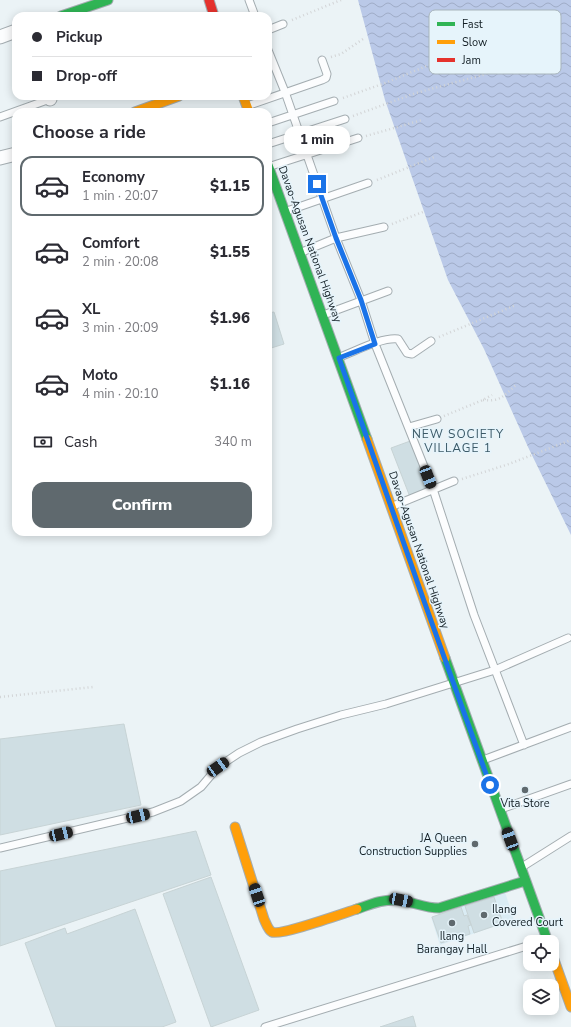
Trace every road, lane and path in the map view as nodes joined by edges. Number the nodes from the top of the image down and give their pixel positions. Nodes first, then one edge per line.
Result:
1 (108, 0) edge
2 (209, 0) edge
3 (249, 0) edge
4 (341, 0) edge
5 (73, 12) edge
6 (213, 12) edge
7 (254, 12) edge
8 (283, 24) joint
9 (272, 28) edge
10 (12, 33) edge
11 (0, 37) edge
12 (363, 39) dead end
13 (272, 60) edge
14 (322, 60) joint
15 (429, 65) edge
16 (486, 74) edge
17 (285, 92) junction
18 (272, 98) edge
19 (45, 100) edge
20 (168, 100) edge
21 (268, 100) edge
22 (334, 101) joint
23 (24, 108) edge
24 (146, 108) edge
25 (250, 108) edge
26 (12, 112) edge
27 (293, 115) junction
28 (0, 117) edge
29 (345, 119) joint
30 (422, 120) dead end
31 (272, 122) edge
32 (299, 134) junction
33 (358, 138) joint
34 (272, 143) edge
35 (306, 154) junction
36 (12, 155) edge
37 (434, 157) dead end
38 (0, 158) edge
39 (272, 171) edge
40 (272, 180) edge
41 (368, 183) joint
42 (322, 198) junction
43 (285, 212) junction
44 (423, 212) dead end
45 (384, 227) joint
46 (336, 238) junction
47 (300, 253) junction
48 (388, 291) dead end
49 (361, 300) junction
50 (516, 305) dead end
51 (323, 315) junction
52 (431, 341) joint
53 (375, 344) junction
54 (339, 358) junction
55 (516, 385) dead end
56 (492, 395) dead end
57 (483, 400) junction
58 (437, 419) joint
59 (409, 427) junction
60 (571, 440) edge
61 (454, 481) joint
62 (433, 489) junction
63 (391, 506) junction
64 (568, 638) dead end
65 (495, 670) junction
66 (454, 682) junction
67 (93, 687) dead end
68 (0, 697) edge
69 (571, 727) edge
70 (524, 745) junction
71 (481, 760) junction
72 (571, 784) edge
73 (499, 810) junction
74 (235, 827) dead end
75 (571, 836) edge
76 (0, 848) edge
77 (521, 869) junction
78 (525, 881) junction
79 (543, 935) edge
80 (523, 947) edge
81 (558, 971) edge
82 (571, 1007) edge
83 (265, 1027) edge

1 - 5 main road
2 - 6 main road
3 - 7 lane
4 - 8 path
8 - 9 lane
10 - 11 street
12 - 14 path
13 - 17 lane
14 - 17 lane
15 - 22 path
16 - 29 path
17 - 18 lane
17 - 27 lane
19 - 23 lane
20 - 24 main road
21 - 25 lane
22 - 27 lane
26 - 28 lane
27 - 31 lane
27 - 32 lane
29 - 32 lane
30 - 33 path
32 - 34 lane
32 - 35 lane
33 - 35 lane
35 - 39 lane
35 - 42 lane
36 - 38 street
37 - 41 path
40 - 43 main road, Davao-Agusan National Highway
41 - 42 lane
42 - 43 lane
42 - 46 lane
43 - 47 main road, Davao-Agusan National Highway
44 - 45 path
45 - 46 lane
46 - 47 lane
46 - 49 lane
47 - 51 main road, Davao-Agusan National Highway
48 - 49 lane
49 - 51 lane
49 - 53 lane
50 - 52 path
51 - 54 main road, Davao-Agusan National Highway
52 - 53 lane
53 - 54 lane
53 - 59 lane
54 - 63 main road, Davao-Agusan National Highway
55 - 57 path
56 - 57 path
57 - 58 path
58 - 59 lane
59 - 62 lane
60 - 61 path
61 - 62 lane
62 - 63 lane
62 - 65 lane
63 - 66 main road, Davao-Agusan National Highway
64 - 65 lane
65 - 66 lane
65 - 70 lane
66 - 71 main road, Davao-Agusan National Highway
66 - 76 lane
67 - 68 path
69 - 70 lane
70 - 71 lane
71 - 73 main road, Davao-Agusan National Highway
72 - 73 lane
73 - 77 main road, Davao-Agusan National Highway
74 - 78 main road
75 - 77 lane
77 - 78 main road, Davao-Agusan National Highway
78 - 79 main road, Davao-Agusan National Highway
80 - 83 lane
81 - 82 main road

